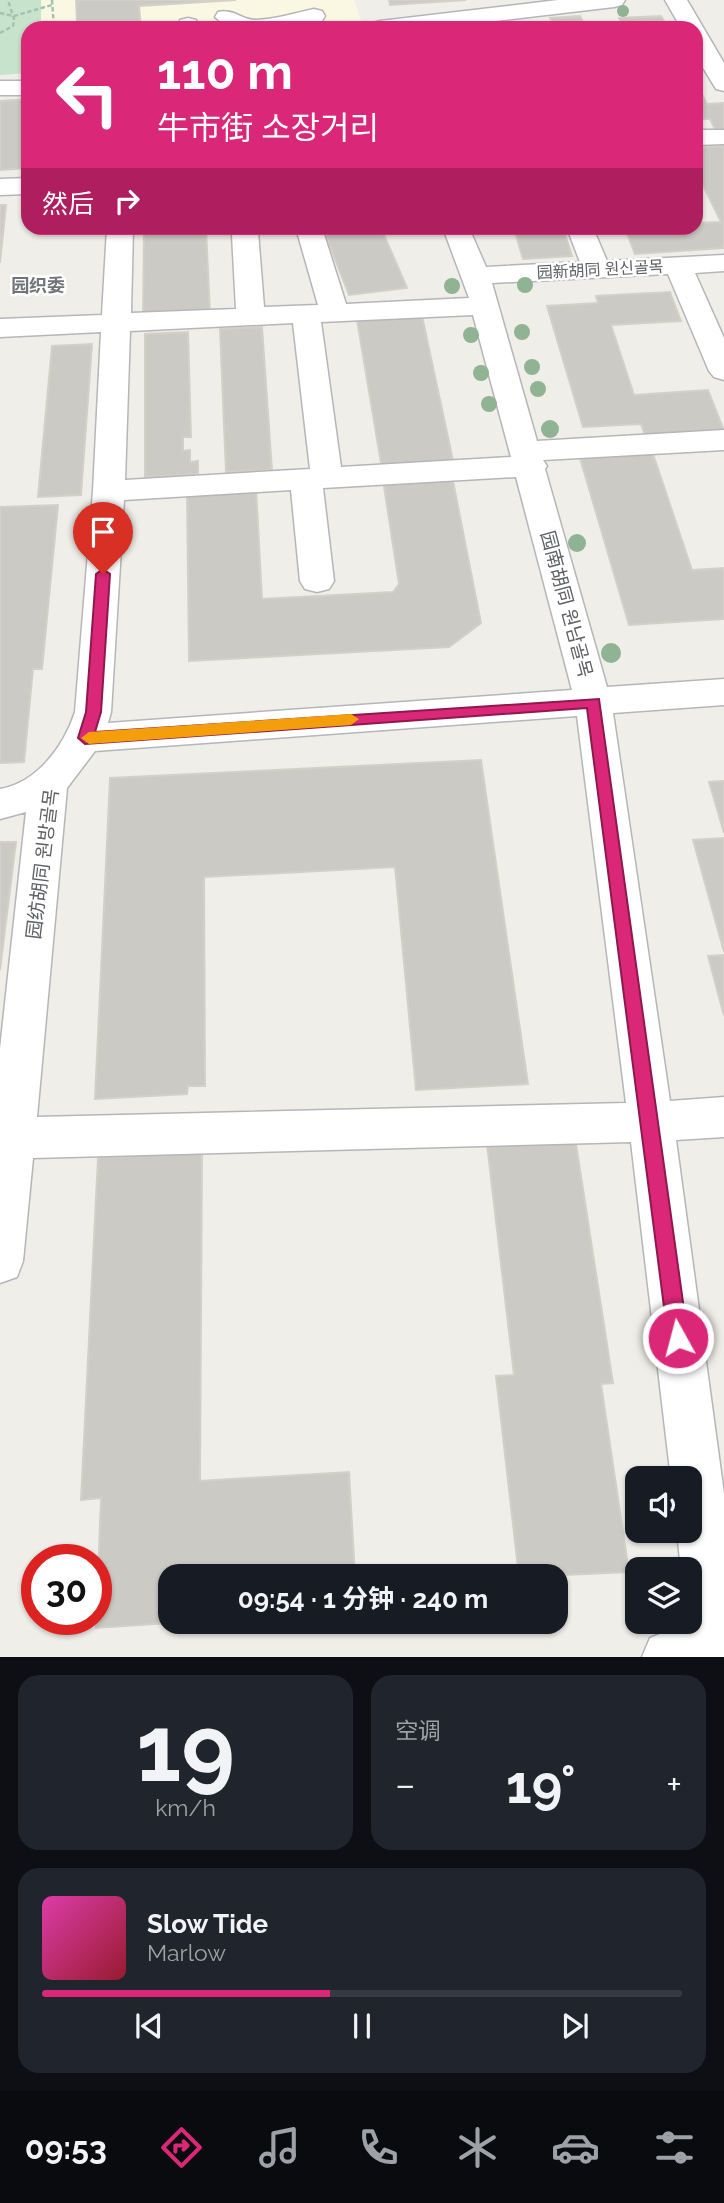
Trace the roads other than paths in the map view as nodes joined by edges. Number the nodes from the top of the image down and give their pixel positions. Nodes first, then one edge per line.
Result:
1 (614, 0) edge
2 (676, 0) edge
3 (590, 2) junction
4 (315, 15) edge
5 (226, 17) dead end
6 (230, 21) edge
7 (280, 21) edge
8 (437, 21) edge
9 (599, 21) edge
10 (688, 21) edge
11 (703, 48) edge
12 (724, 84) edge
13 (0, 88) edge
14 (21, 88) edge
15 (724, 137) edge
16 (703, 138) edge
17 (21, 186) edge
18 (0, 187) edge
19 (120, 235) edge
20 (251, 235) edge
21 (310, 235) edge
22 (459, 235) edge
23 (583, 235) edge
24 (724, 263) edge
25 (678, 265) junction
26 (597, 270) junction
27 (481, 291) junction
28 (321, 314) junction
29 (251, 318) junction
30 (116, 325) junction
31 (0, 328) edge
32 (724, 371) edge
33 (724, 440) edge
34 (529, 458) junction
35 (317, 479) junction
36 (109, 491) junction
37 (317, 581) dead end
38 (724, 692) edge
39 (593, 702) junction
40 (85, 738) junction
41 (48, 785) junction
42 (0, 804) edge
43 (724, 1117) edge
44 (651, 1122) junction
45 (13, 1138) junction
46 (0, 1261) edge
47 (707, 1646) edge

1 - 3 street
2 - 10 street
3 - 8 street
3 - 9 street
4 - 7 street
5 - 6 street
11 - 12 street
13 - 14 street
15 - 16 street
17 - 18 street
19 - 30 street, 园纺胡同 원방골목
20 - 29 street
21 - 28 street
22 - 27 street, 园南胡同 원남골목
23 - 26 street
24 - 25 street, 园新胡同 원신골목
25 - 26 street, 园新胡同 원신골목
25 - 32 street
26 - 27 street, 园新胡同 원신골목
27 - 28 street, 园新胡同 원신골목
27 - 34 street, 园南胡同 원남골목
28 - 29 street, 园新胡同 원신골목
28 - 35 street
29 - 30 street, 园新胡同 원신골목
30 - 31 street, 园新胡同 원신골목
30 - 36 street, 园纺胡同 원방골목
33 - 34 street
34 - 35 street
34 - 39 street, 园南胡同 원남골목
35 - 36 street
35 - 37 street
36 - 40 street, 园纺胡同 원방골목
38 - 39 street
39 - 40 street
39 - 44 street, 园南胡同 원남골목
40 - 41 street, 园纺胡同 원방골목
41 - 42 street
41 - 45 street, 园纺胡同 원방골목
43 - 44 street
44 - 45 street
44 - 47 street, 园南胡同 원남골목
45 - 46 street, 园纺胡同 원방골목

